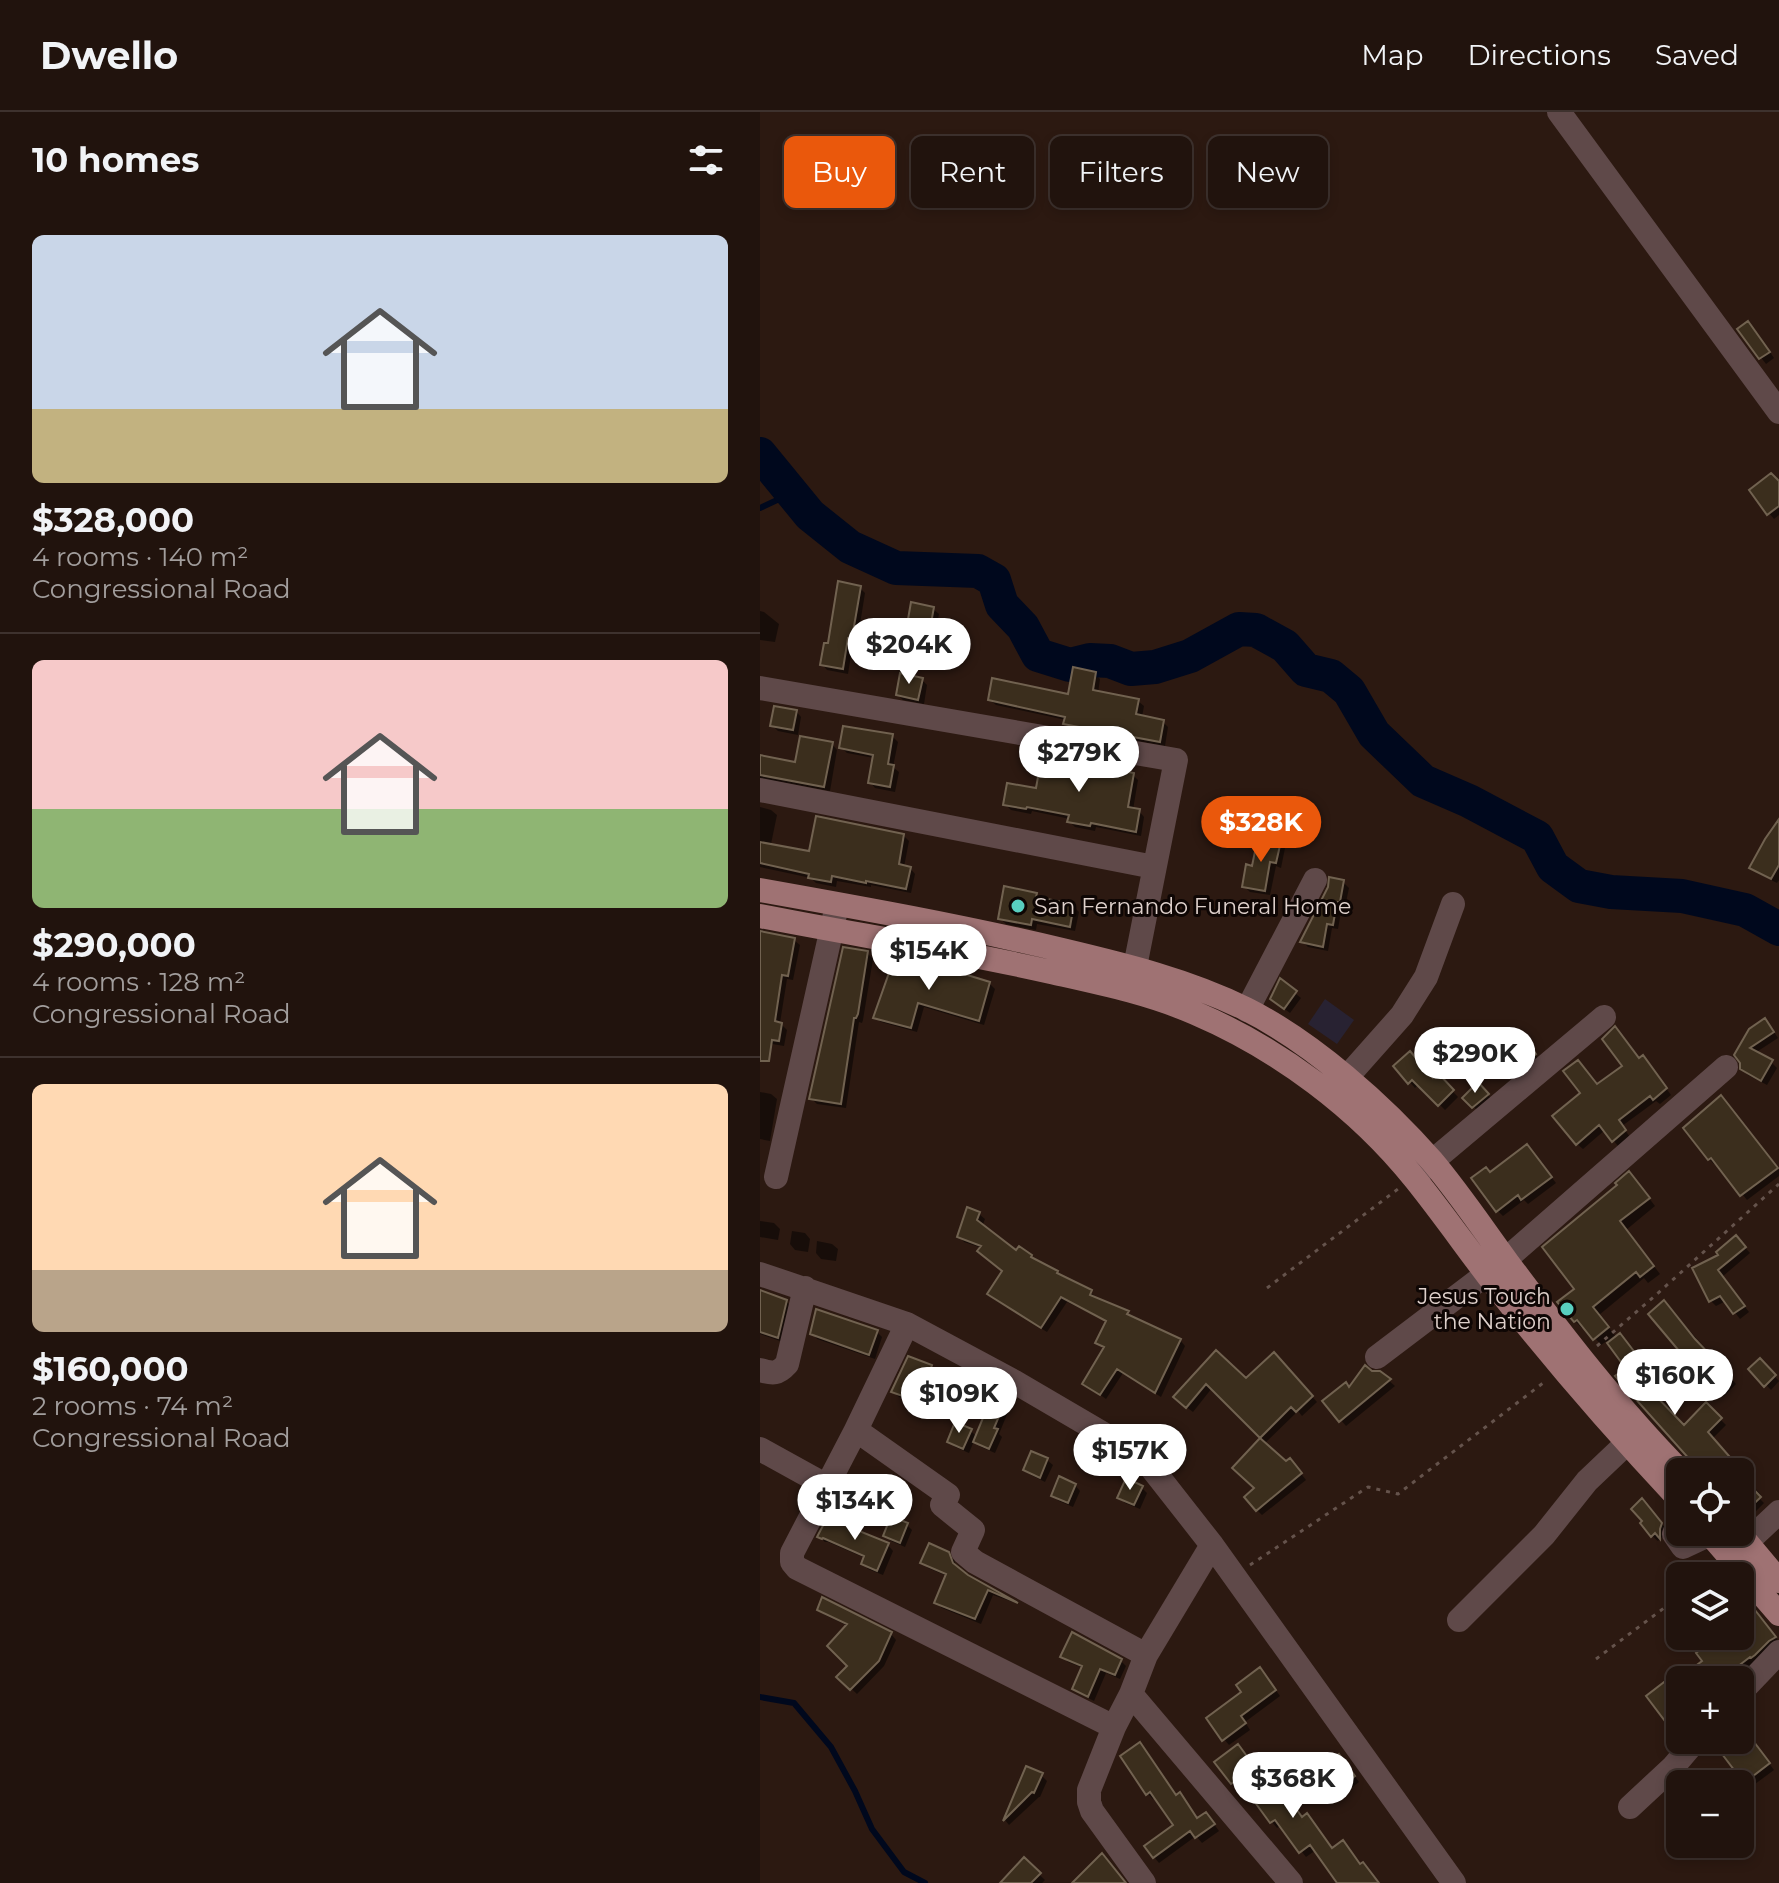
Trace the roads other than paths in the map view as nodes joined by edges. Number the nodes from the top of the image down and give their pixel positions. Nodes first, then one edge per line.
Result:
1 (1559, 112) edge
2 (1779, 412) edge
3 (760, 688) edge
4 (760, 790) edge
5 (1154, 867) junction
6 (1315, 880) dead end
7 (760, 890) edge
8 (837, 904) junction
9 (1453, 904) dead end
10 (760, 916) edge
11 (831, 930) junction
12 (1133, 979) junction
13 (1247, 1010) junction
14 (1604, 1017) dead end
15 (1726, 1067) dead end
16 (1318, 1070) junction
17 (1347, 1077) junction
18 (1433, 1162) junction
19 (776, 1177) dead end
20 (1414, 1177) junction
21 (1496, 1267) junction
22 (760, 1274) edge
23 (805, 1288) junction
24 (907, 1324) junction
25 (1377, 1357) dead end
26 (1572, 1364) junction
27 (760, 1370) edge
28 (856, 1430) junction
29 (1627, 1443) junction
30 (760, 1449) edge
31 (1667, 1458) edge
32 (1666, 1485) edge
33 (827, 1486) junction
34 (1779, 1512) edge
35 (1754, 1529) edge
36 (1212, 1545) junction
37 (1723, 1546) edge
38 (1750, 1546) edge
39 (1779, 1581) edge
40 (1779, 1614) edge
41 (1459, 1620) dead end
42 (1779, 1652) edge
43 (1146, 1655) junction
44 (1754, 1678) edge
45 (1131, 1694) junction
46 (1114, 1727) junction
47 (1684, 1754) edge
48 (1630, 1807) dead end
49 (1144, 1883) edge
50 (1291, 1883) edge
51 (1454, 1883) edge

1 - 2 street
3 - 5 street
4 - 5 street
5 - 12 street
6 - 13 street
7 - 8 main road
8 - 11 street
8 - 12 main road
9 - 17 street
10 - 11 main road
11 - 12 main road
11 - 19 street
12 - 13 main road
12 - 16 main road
13 - 16 main road
14 - 18 street
15 - 21 street
16 - 17 main road
16 - 20 main road
17 - 18 main road
18 - 20 street
18 - 21 main road
20 - 21 main road
21 - 25 street
21 - 26 main road
22 - 23 street
23 - 24 street
23 - 27 street
24 - 28 street
24 - 36 street
26 - 29 main road
26 - 31 main road
28 - 33 street
28 - 43 street
29 - 32 main road
29 - 41 street
30 - 33 street
33 - 46 street
34 - 35 street
36 - 43 street
36 - 51 street
37 - 40 main road
38 - 39 main road
42 - 44 street
43 - 45 street
45 - 46 street
45 - 50 street
46 - 49 street
47 - 48 street

